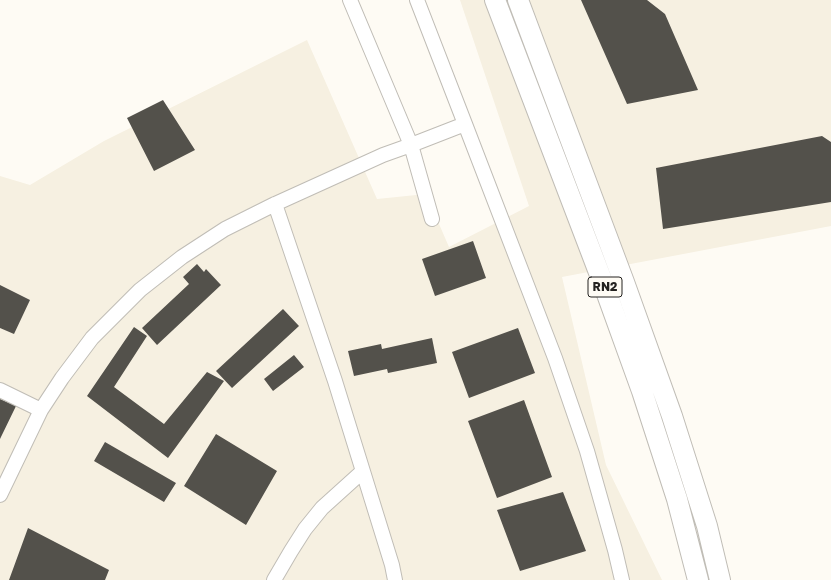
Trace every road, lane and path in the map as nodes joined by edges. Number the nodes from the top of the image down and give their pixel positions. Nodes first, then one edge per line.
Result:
1 (350, 0) edge
2 (417, 0) edge
3 (495, 0) edge
4 (518, 0) edge
5 (465, 124) junction
6 (411, 145) junction
7 (275, 204) junction
8 (432, 219) dead end
9 (0, 390) edge
10 (41, 410) junction
11 (363, 471) junction
12 (0, 495) edge
13 (274, 580) edge
14 (395, 580) edge
15 (622, 580) edge
16 (698, 580) edge
17 (720, 580) edge

1 - 6 street
2 - 5 street
3 - 16 highway, RN2
4 - 17 highway, RN2
5 - 6 street
5 - 15 street
6 - 7 street
6 - 8 street
7 - 10 street
7 - 11 street
9 - 10 street
10 - 12 street
11 - 13 street
11 - 14 street

